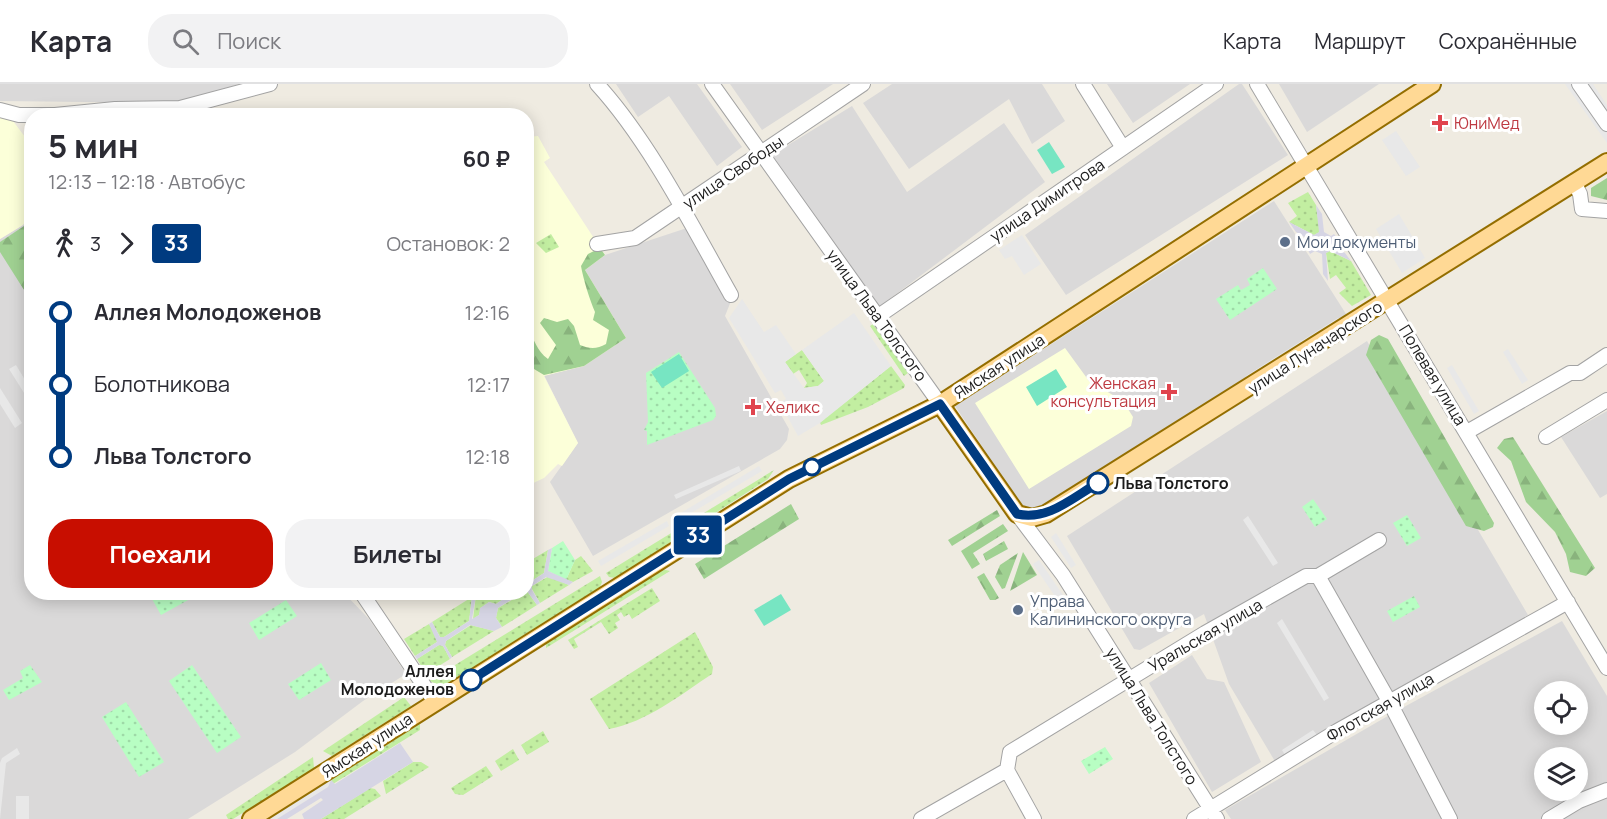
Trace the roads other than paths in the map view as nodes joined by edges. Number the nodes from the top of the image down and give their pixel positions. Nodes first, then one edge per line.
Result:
1 (270, 84) edge
2 (597, 84) edge
3 (712, 84) edge
4 (863, 84) edge
5 (1083, 84) edge
6 (1216, 84) edge
7 (1257, 84) edge
8 (1432, 84) edge
9 (1579, 84) edge
10 (180, 108) edge
11 (0, 110) edge
12 (24, 115) edge
13 (1607, 124) edge
14 (1123, 148) junction
15 (761, 153) junction
16 (1607, 162) edge
17 (1306, 165) junction
18 (1574, 182) junction
19 (681, 207) junction
20 (1607, 211) edge
21 (597, 244) dead end
22 (731, 295) dead end
23 (1388, 300) junction
24 (877, 317) junction
25 (1607, 355) edge
26 (1607, 400) edge
27 (940, 404) junction
28 (1467, 432) junction
29 (1546, 437) dead end
30 (1017, 514) junction
31 (1379, 540) dead end
32 (1318, 576) junction
33 (366, 600) edge
34 (1568, 602) junction
35 (1607, 668) edge
36 (1130, 680) junction
37 (1389, 701) junction
38 (435, 702) junction
39 (1007, 770) junction
40 (1607, 789) edge
41 (1214, 814) edge
42 (250, 819) edge
43 (921, 819) edge
44 (1034, 819) edge
45 (1194, 819) edge
46 (1450, 819) edge
47 (1549, 819) edge

1 - 10 street
2 - 19 street
3 - 15 street, улица Льва Толстого
4 - 15 street, улица Свободы
5 - 14 street
6 - 14 street, улица Димитрова
7 - 17 street, Полевая улица
8 - 17 main road, Ямская улица
9 - 13 street
11 - 12 street
14 - 24 street, улица Димитрова
15 - 19 street, улица Свободы
15 - 24 street, улица Льва Толстого
16 - 18 main road, улица Луначарского
17 - 23 street, Полевая улица
17 - 27 main road, Ямская улица
18 - 20 street
18 - 23 main road, улица Луначарского
19 - 21 street, улица Свободы
19 - 22 street
23 - 28 street, Полевая улица
23 - 30 main road, улица Луначарского
24 - 27 street, улица Льва Толстого
25 - 28 street
26 - 29 street
27 - 30 main road, улица Льва Толстого
27 - 38 main road, Ямская улица
28 - 34 street, Полевая улица
30 - 36 street, улица Льва Толстого
31 - 32 street, Уральская улица
32 - 36 street, Уральская улица
32 - 37 street
33 - 38 street
34 - 35 street, Полевая улица
34 - 37 street, Флотская улица
36 - 39 street, Уральская улица
36 - 41 street, улица Льва Толстого
37 - 41 street, Флотская улица
37 - 46 street
38 - 42 main road, Ямская улица
39 - 43 street
39 - 44 street
40 - 47 street
41 - 45 street, Флотская улица

